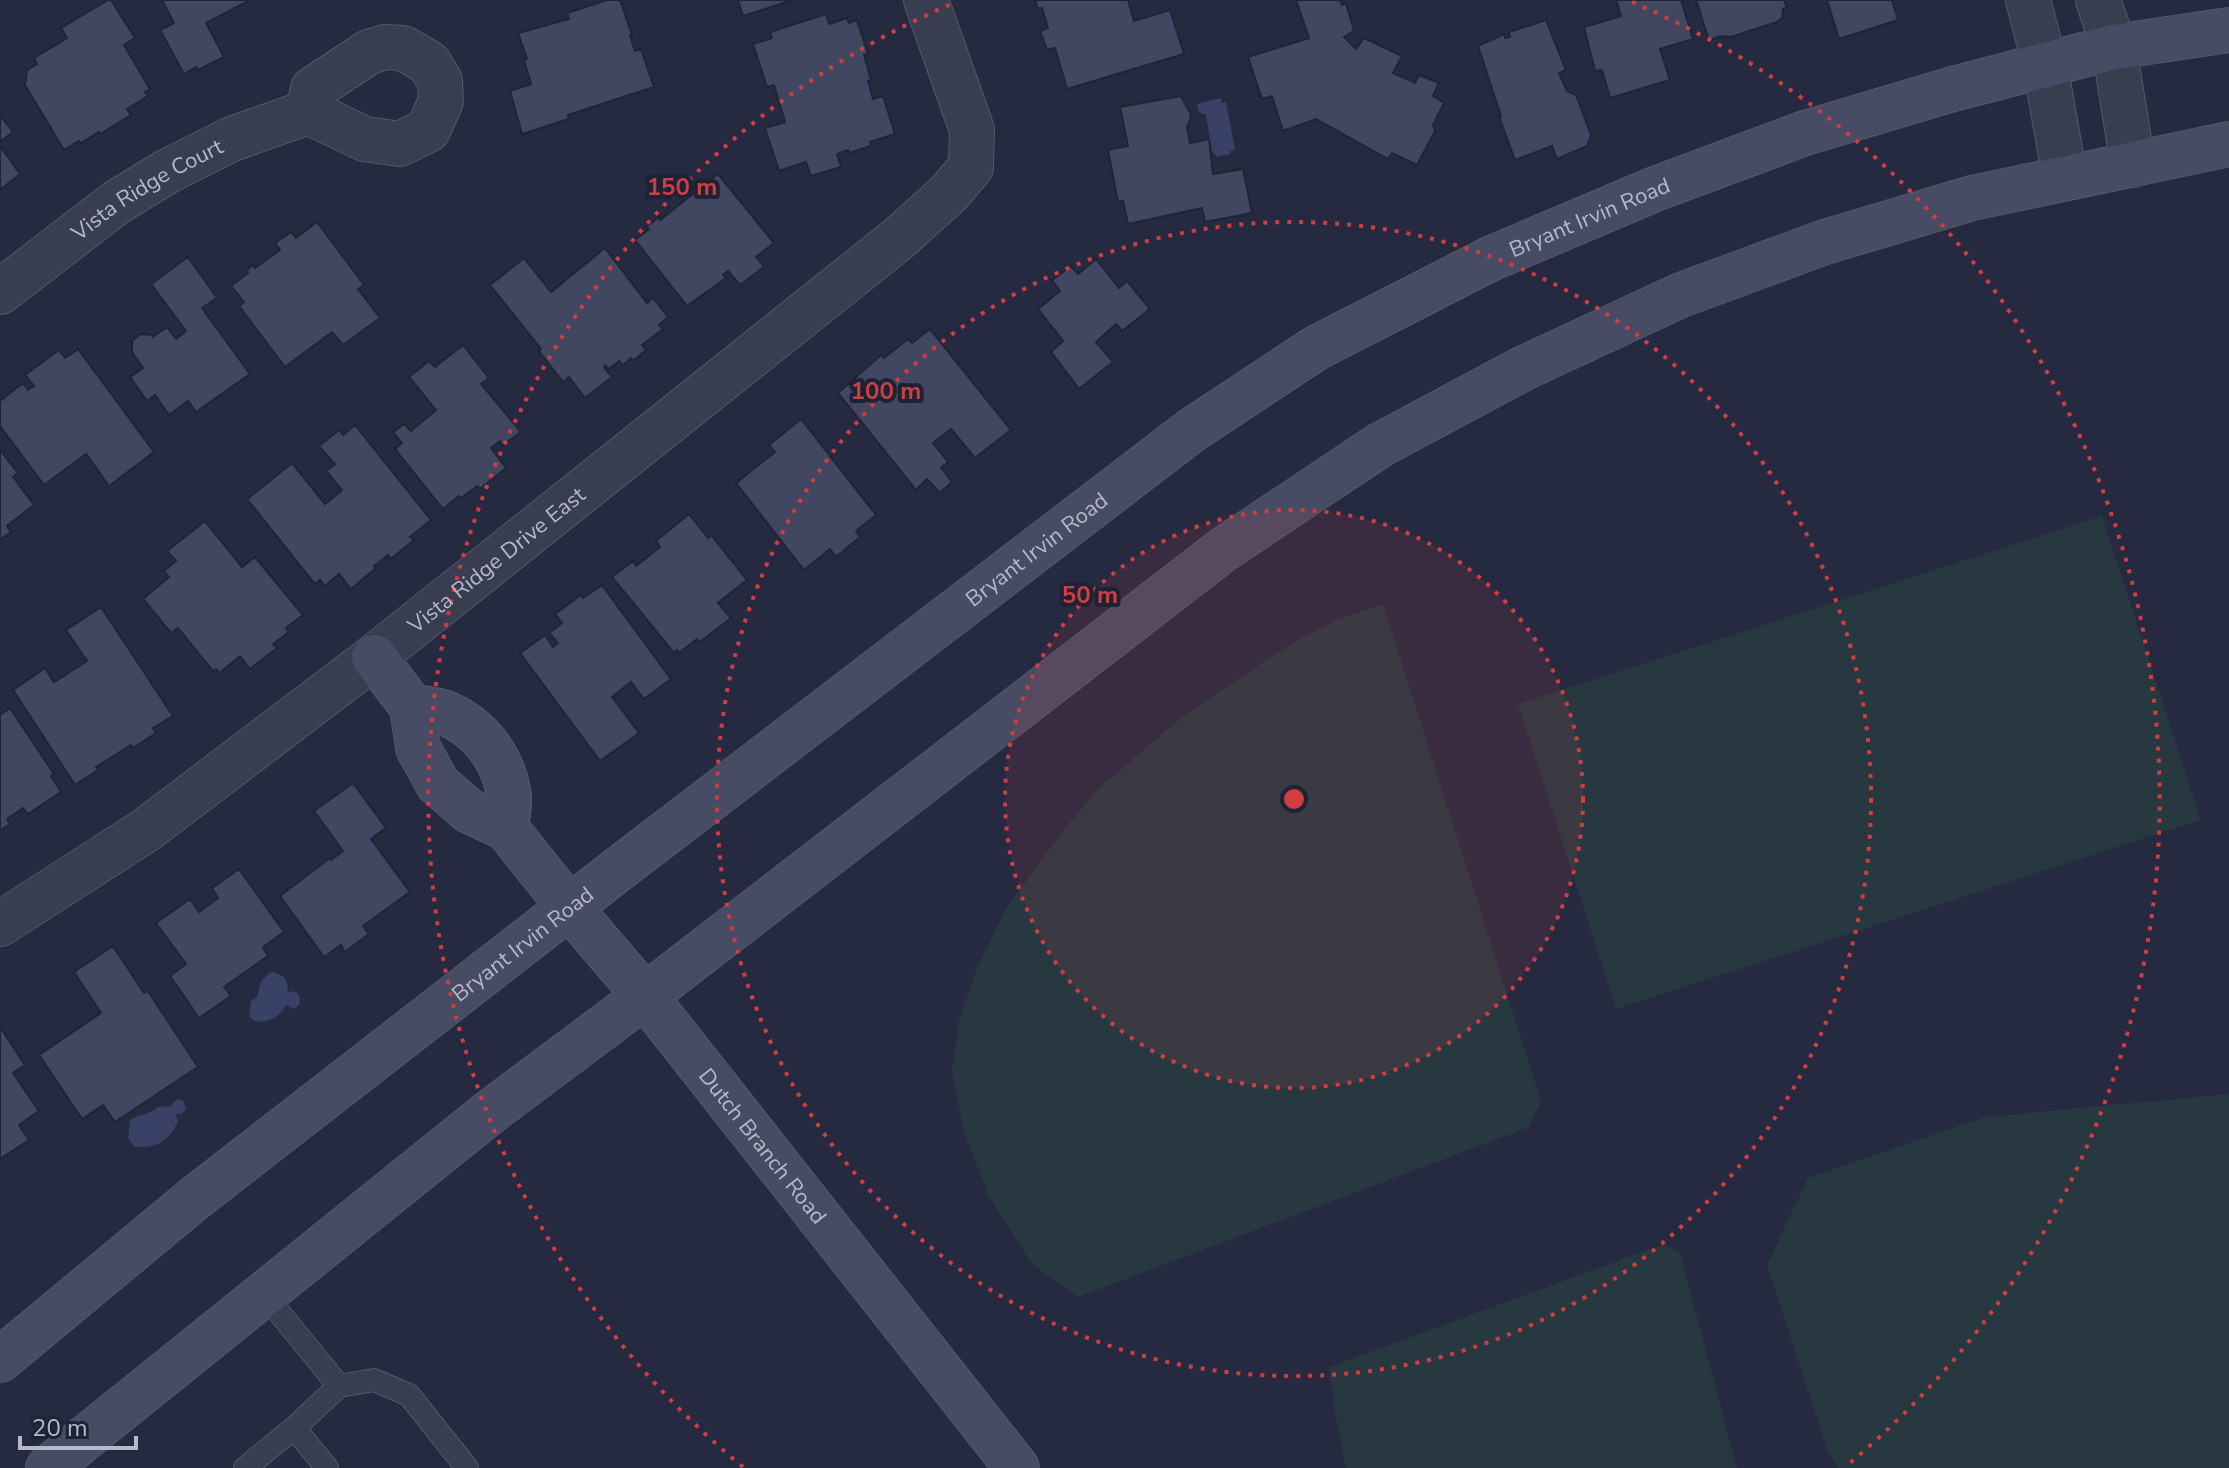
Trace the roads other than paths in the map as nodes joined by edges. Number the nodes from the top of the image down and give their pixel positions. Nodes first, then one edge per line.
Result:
1 (926, 0) edge
2 (2028, 0) edge
3 (2098, 0) edge
4 (2229, 30) edge
5 (2114, 47) junction
6 (2045, 65) junction
7 (308, 112) dead end
8 (2229, 144) edge
9 (2133, 165) junction
10 (2065, 178) junction
11 (0, 292) edge
12 (374, 657) junction
13 (412, 707) junction
14 (506, 828) junction
15 (569, 907) junction
16 (0, 924) edge
17 (645, 996) junction
18 (264, 1294) junction
19 (0, 1360) edge
20 (339, 1386) junction
21 (294, 1428) junction
22 (48, 1468) edge
23 (245, 1468) edge
24 (327, 1468) edge
25 (467, 1468) edge
26 (1017, 1468) edge

1 - 12 street, Vista Ridge Drive East
2 - 6 street
3 - 5 street
4 - 5 main road, Bryant Irvin Road
5 - 6 main road, Bryant Irvin Road
5 - 9 street
6 - 10 street
6 - 15 main road, Bryant Irvin Road
7 - 11 street, Vista Ridge Court
8 - 9 main road
9 - 10 main road
10 - 17 main road
12 - 13 main road, Dutch Branch Road
12 - 16 street, Vista Ridge Drive East
13 - 14 main road, Dutch Branch Road
13 - 14 main road
14 - 15 main road, Dutch Branch Road
15 - 17 main road, Dutch Branch Road
15 - 19 main road, Bryant Irvin Road
17 - 18 main road
17 - 26 main road, Dutch Branch Road
18 - 20 lane
18 - 22 main road
20 - 21 lane
20 - 25 lane
21 - 23 lane
21 - 24 lane

